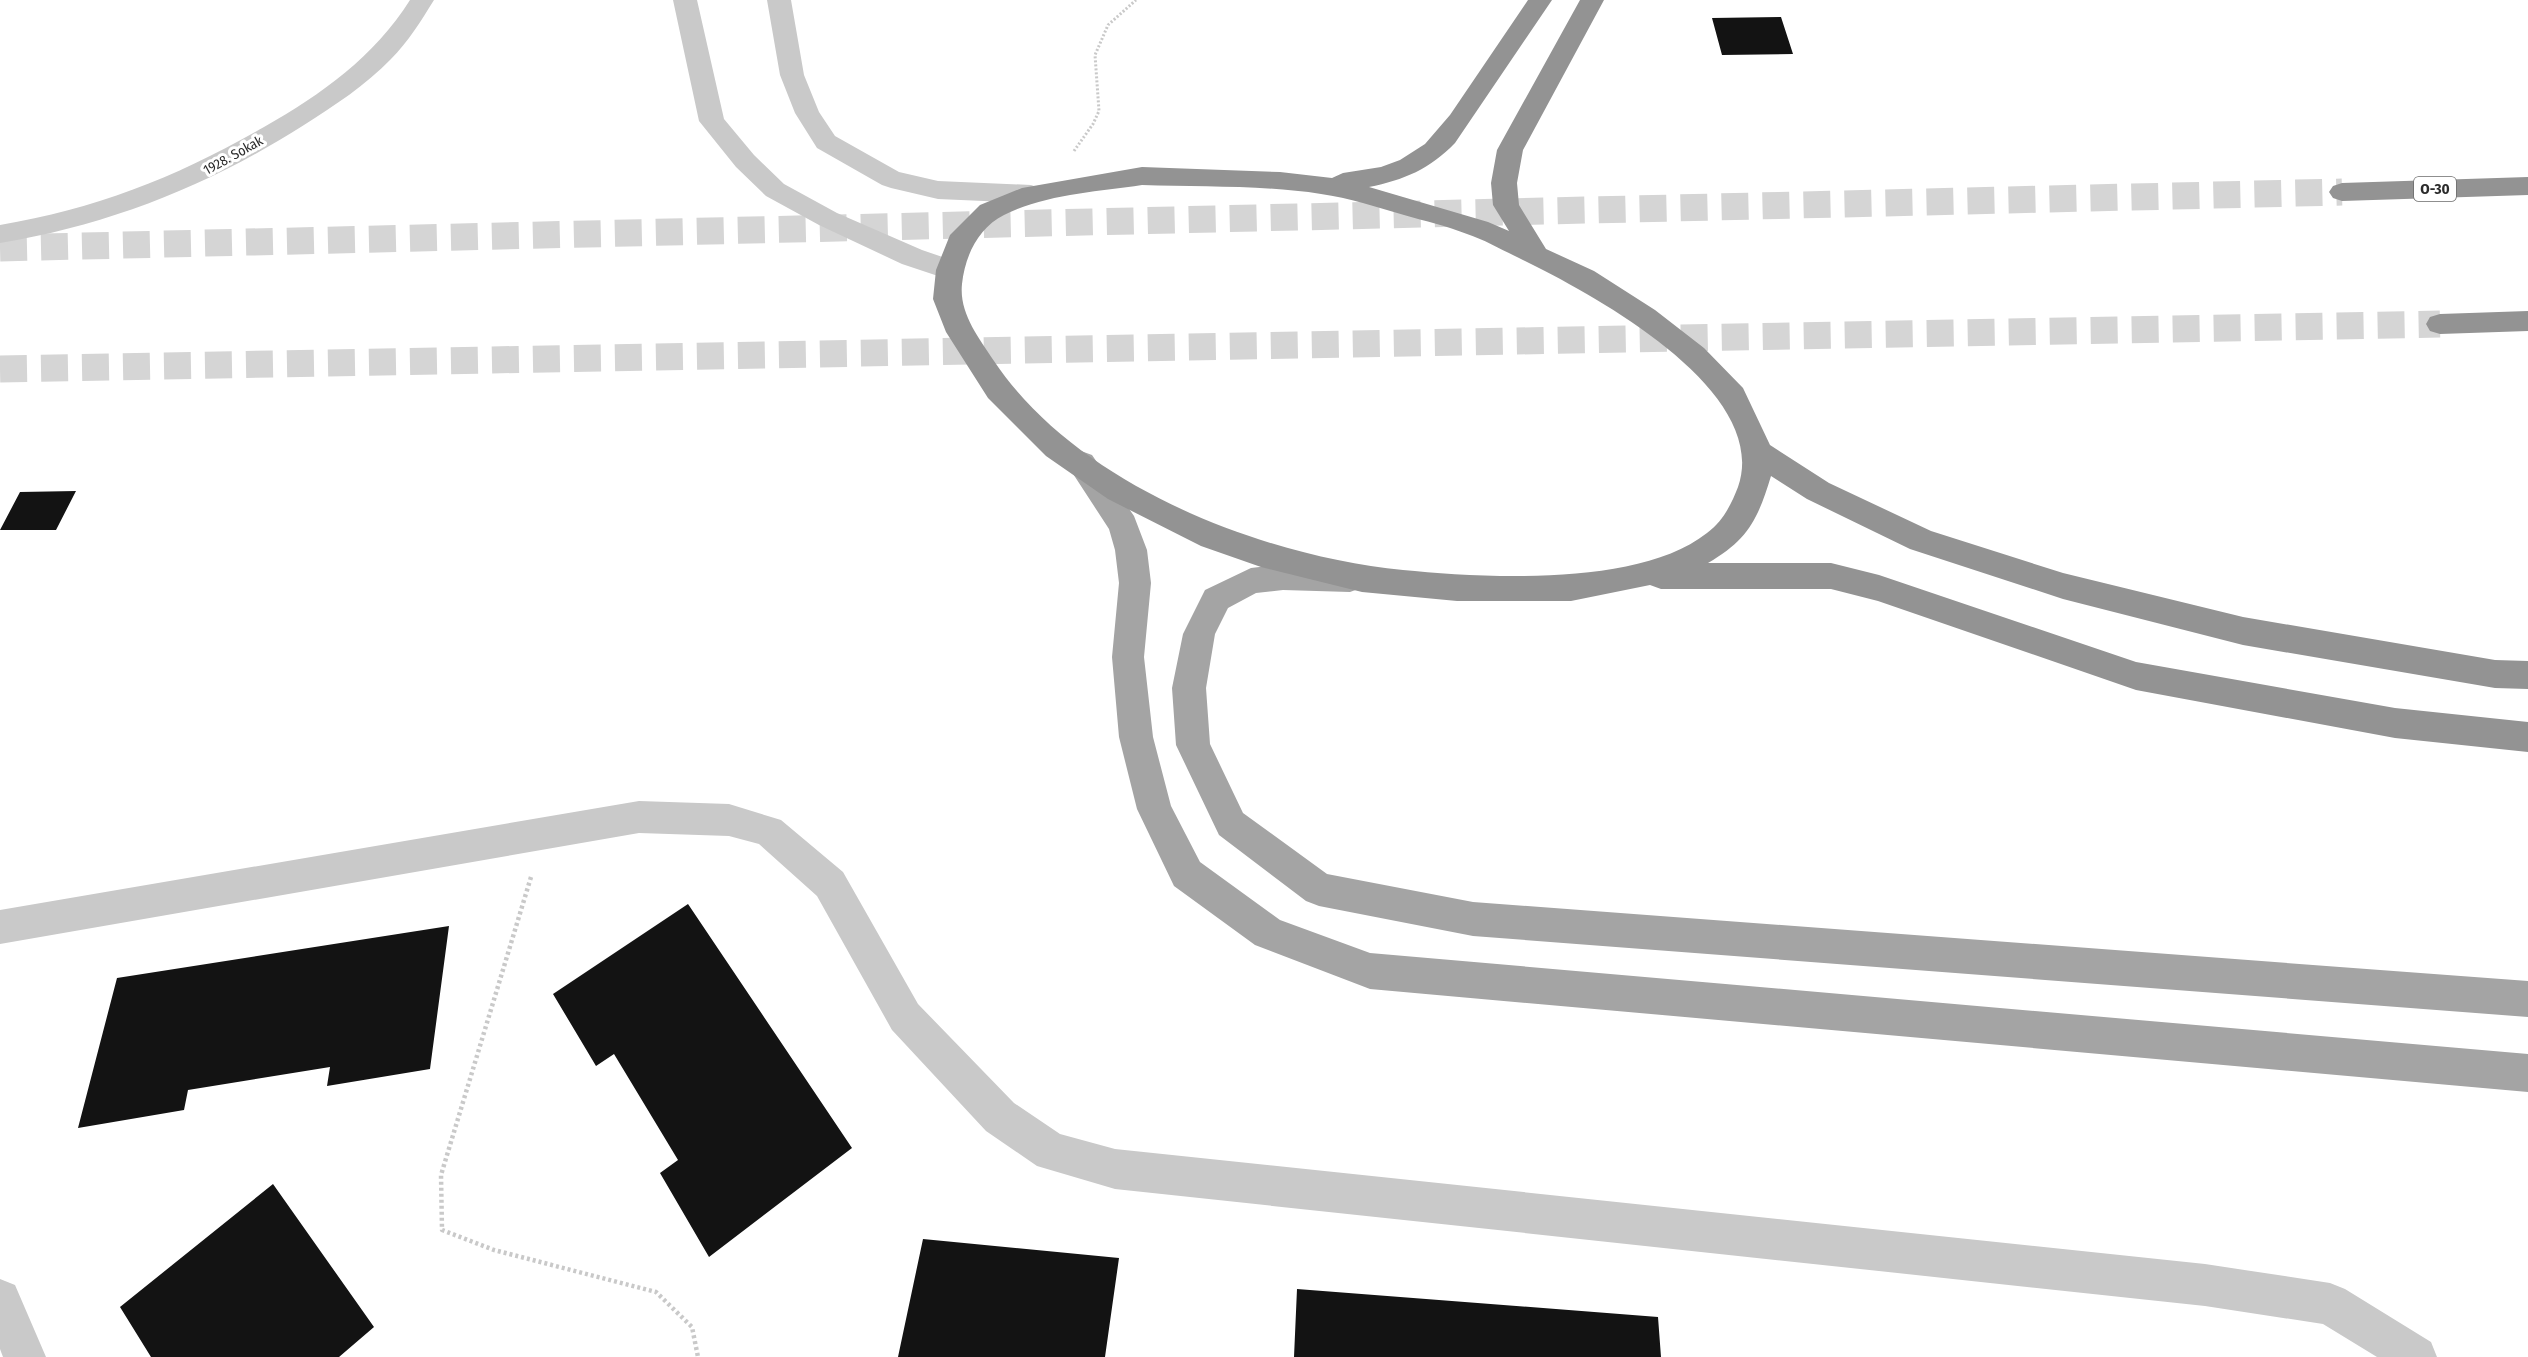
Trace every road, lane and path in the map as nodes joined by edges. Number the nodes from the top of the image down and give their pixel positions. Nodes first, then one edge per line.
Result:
1 (423, 0) edge
2 (685, 0) edge
3 (779, 0) edge
4 (1136, 0) edge
5 (1540, 0) edge
6 (1592, 0) edge
7 (1323, 185) junction
8 (2528, 186) edge
9 (1041, 192) junction
10 (2342, 192) tunnel mouth
11 (0, 234) edge
12 (1536, 254) junction
13 (950, 270) junction
14 (2528, 321) edge
15 (2440, 324) tunnel mouth
16 (1758, 453) junction
17 (1081, 463) junction
18 (1638, 576) junction
19 (1362, 579) junction
20 (2528, 675) edge
21 (2528, 737) edge
22 (544, 833) junction
23 (0, 927) edge
24 (2528, 999) edge
25 (2528, 1073) edge
26 (0, 1300) edge
27 (25, 1357) edge
28 (698, 1357) edge
29 (2416, 1357) edge

1 - 11 street, 1928. Sokak
2 - 13 street
3 - 9 street
4 - 9 path
5 - 7 highway
6 - 12 highway
7 - 9 highway
7 - 12 highway
8 - 10 highway, O-30
9 - 13 highway
12 - 16 highway
13 - 17 highway
14 - 15 highway
16 - 18 highway
16 - 20 highway
17 - 19 highway
17 - 25 main road
18 - 19 highway
18 - 21 highway
19 - 24 main road
22 - 23 street
22 - 28 path
22 - 29 street
26 - 27 street

